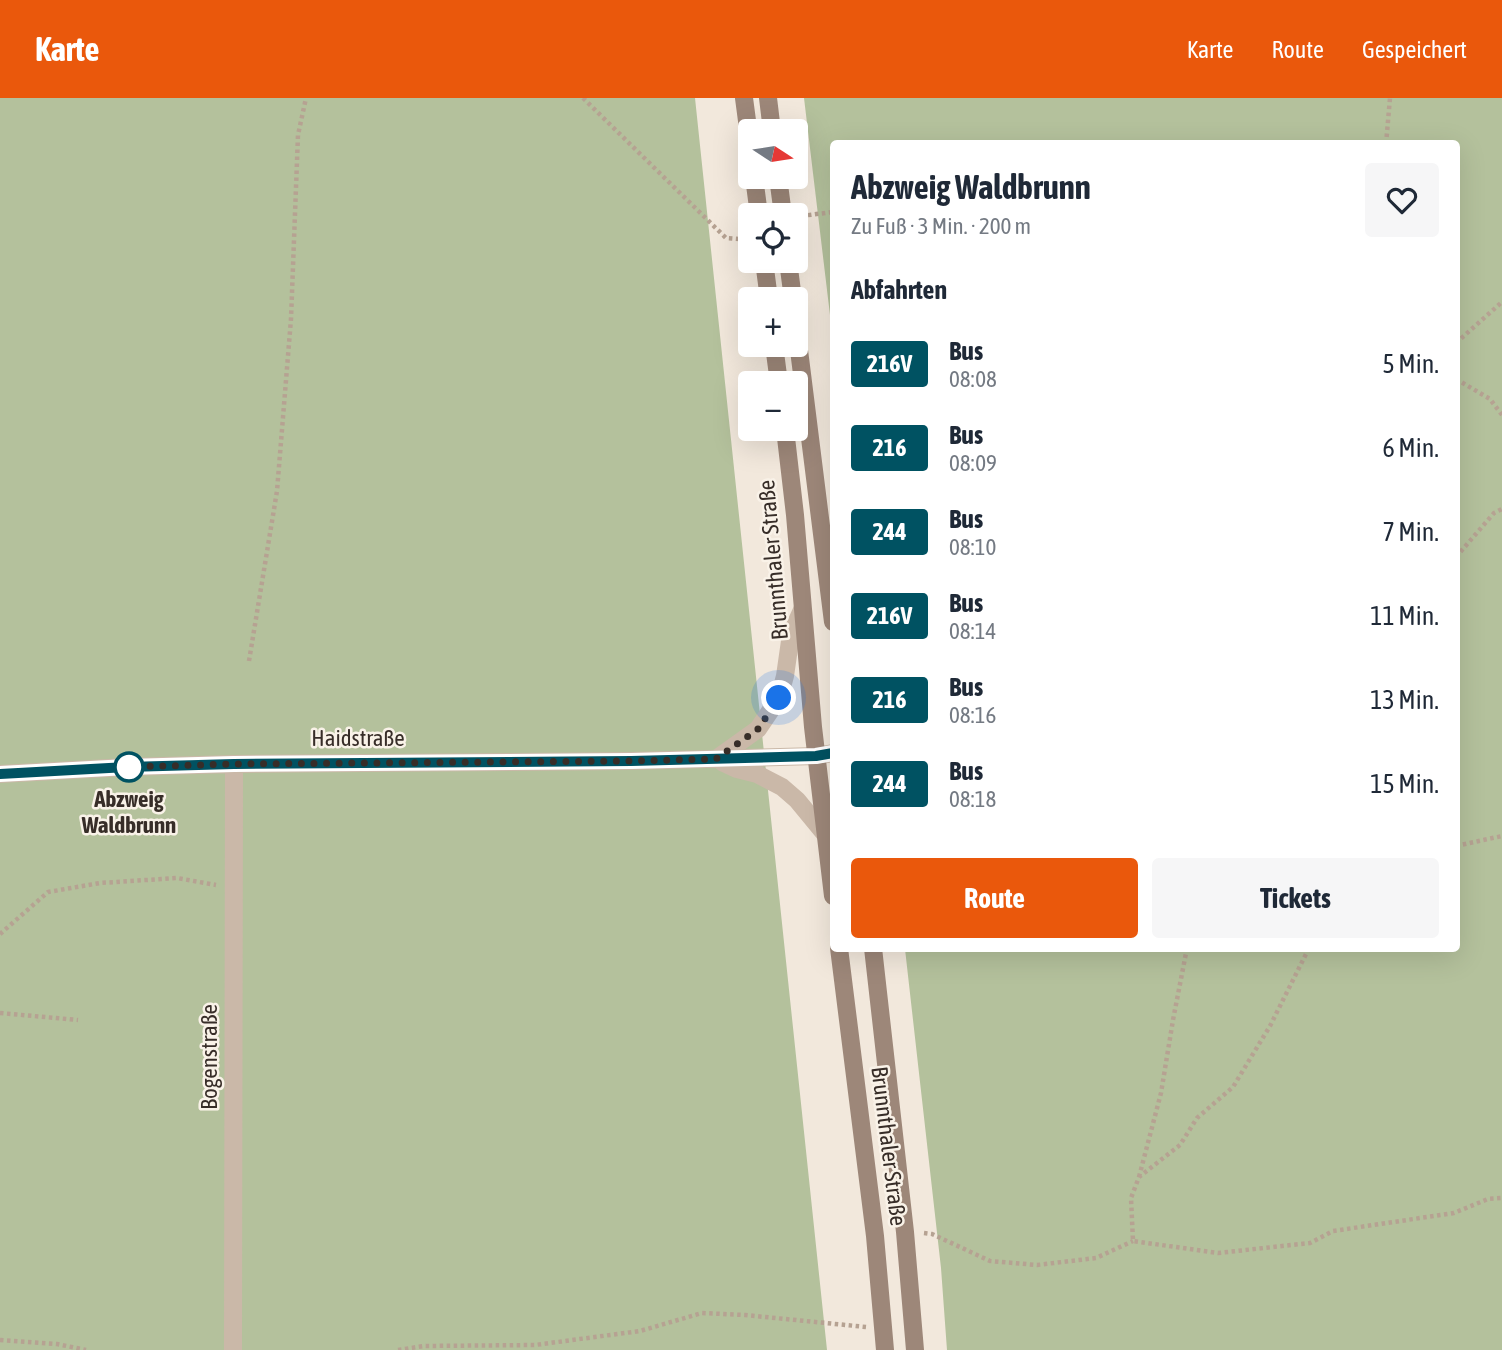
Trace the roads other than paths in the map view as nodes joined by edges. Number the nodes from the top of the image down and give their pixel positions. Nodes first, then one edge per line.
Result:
1 (744, 98) edge
2 (768, 98) edge
3 (747, 119) edge
4 (771, 119) edge
5 (800, 357) edge
6 (786, 441) edge
7 (830, 598) edge
8 (802, 610) junction
9 (824, 754) edge
10 (716, 759) junction
11 (234, 764) junction
12 (0, 774) edge
13 (825, 834) junction
14 (830, 873) edge
15 (840, 952) edge
16 (873, 952) edge
17 (233, 1350) edge
18 (885, 1350) edge
19 (915, 1350) edge

1 - 3 main road
2 - 4 main road
5 - 7 main road
6 - 8 main road, Brunnthaler Straße
8 - 9 main road, Brunnthaler Straße
8 - 10 street
9 - 10 street, Haidstraße
9 - 13 main road, Brunnthaler Straße
10 - 11 street, Haidstraße
10 - 13 street, Haidstraße
11 - 12 street, Haidstraße
11 - 17 street, Bogenstraße
13 - 14 main road, Brunnthaler Straße
15 - 18 main road, Brunnthaler Straße
16 - 19 main road, Brunnthaler Straße

